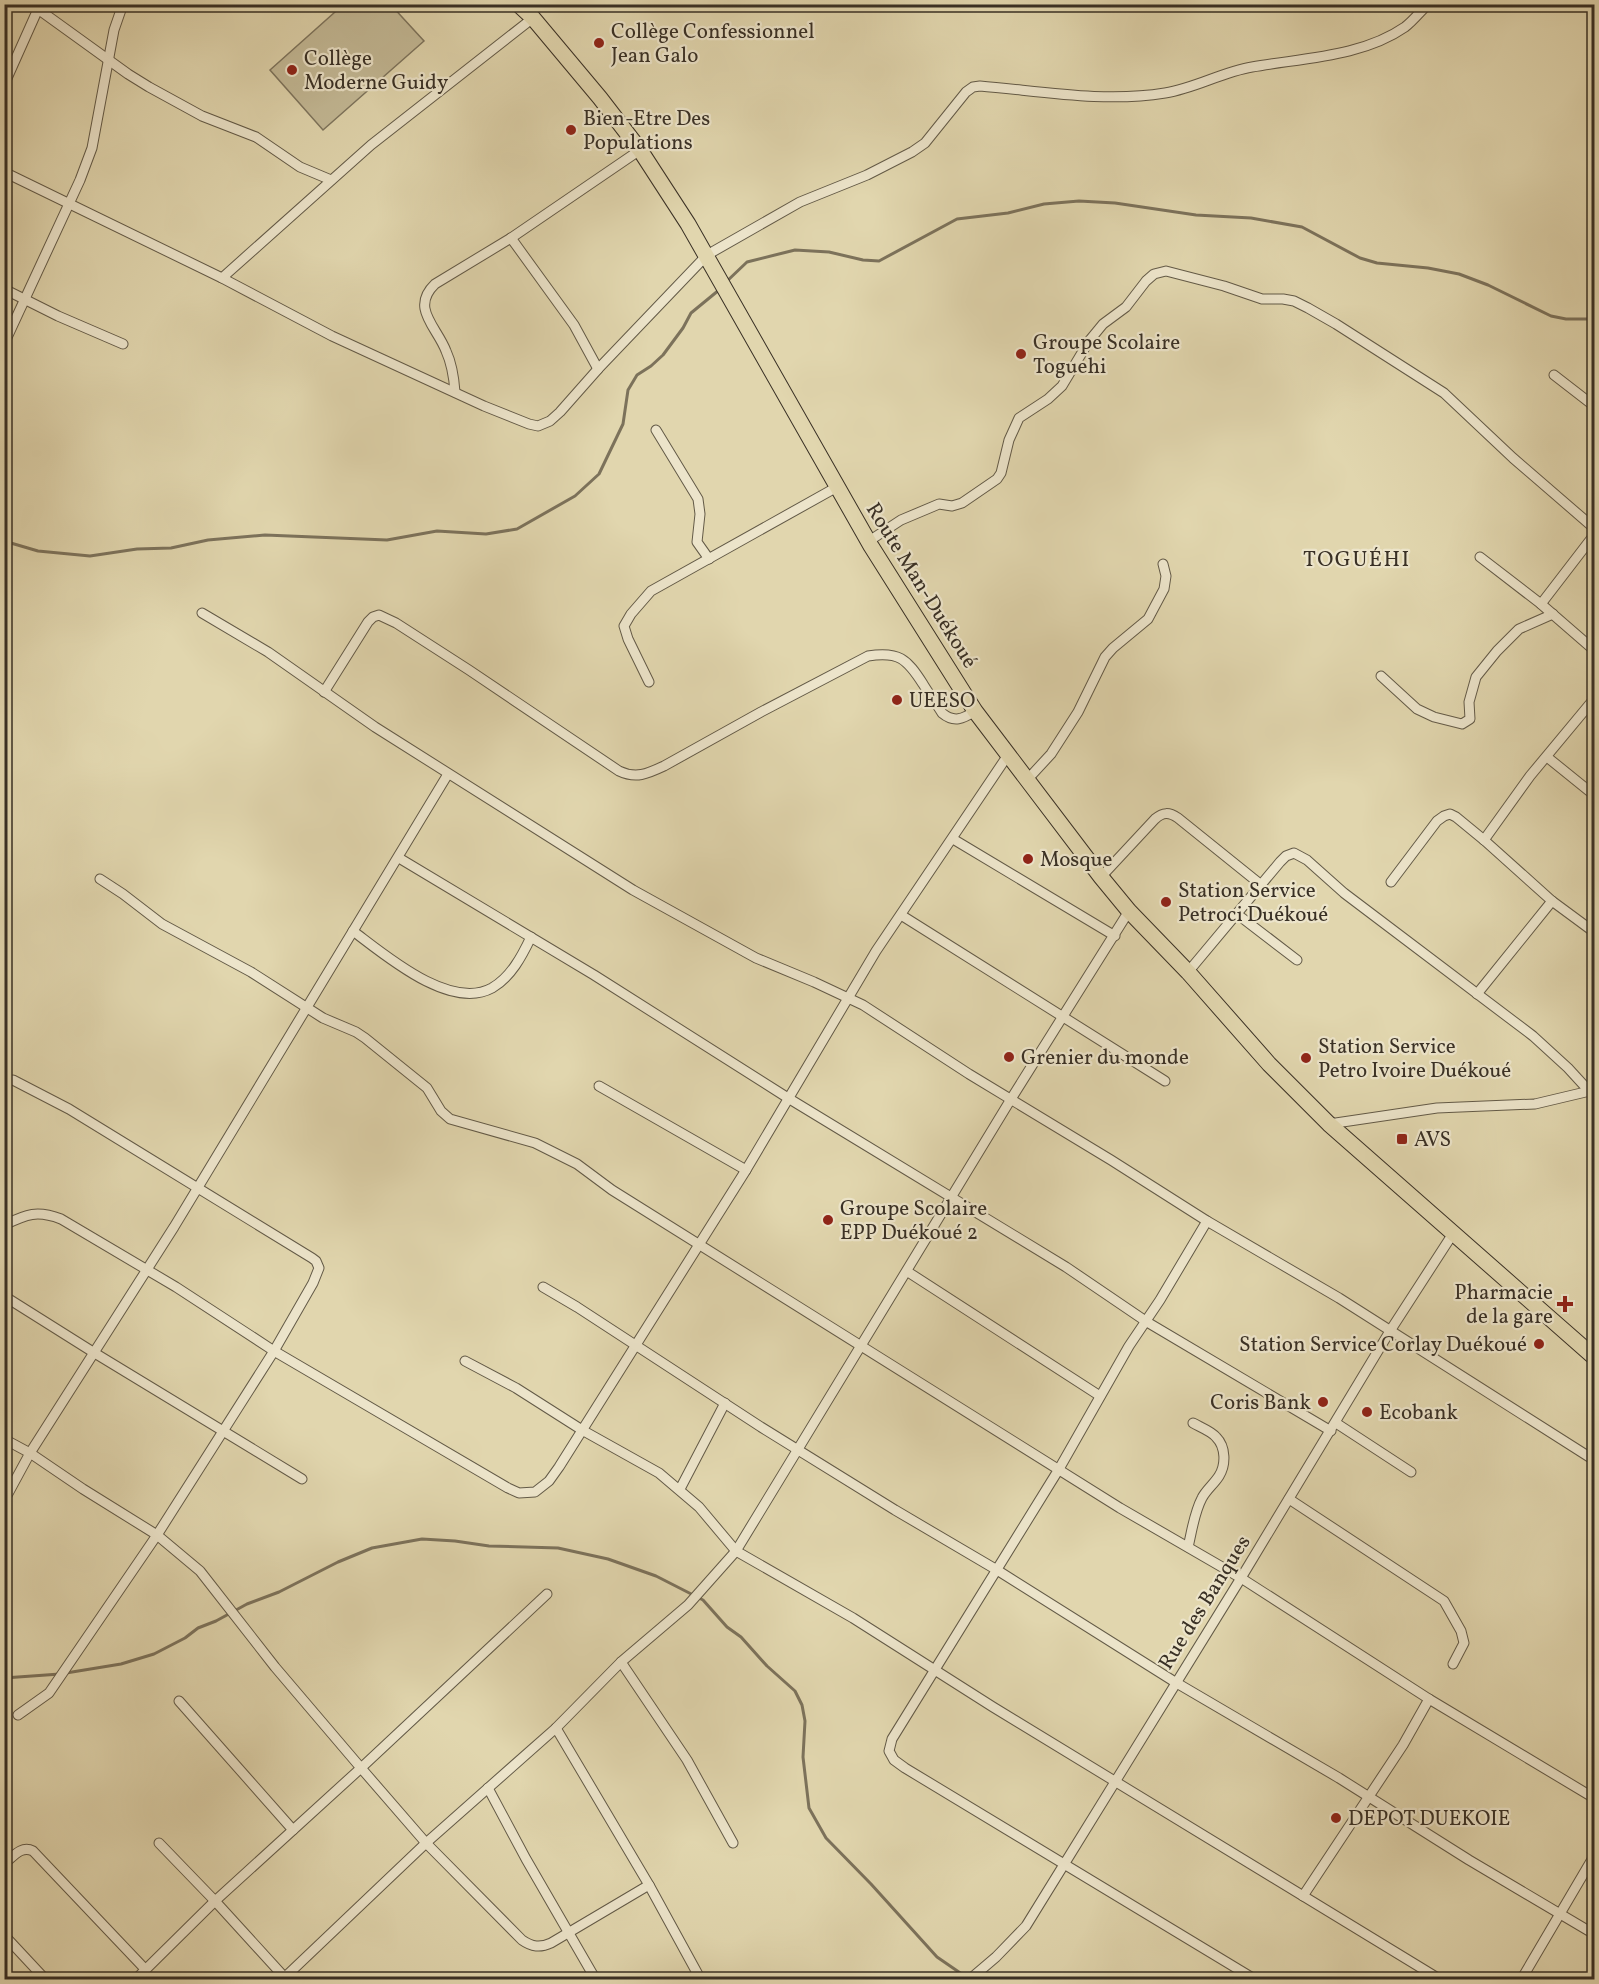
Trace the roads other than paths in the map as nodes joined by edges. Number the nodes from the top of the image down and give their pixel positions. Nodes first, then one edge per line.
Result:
1 (123, 4) edge
2 (518, 4) edge
3 (1428, 4) edge
4 (35, 7) edge
5 (533, 18) junction
6 (108, 60) junction
7 (4, 85) edge
8 (640, 150) junction
9 (4, 172) edge
10 (331, 180) junction
11 (69, 202) junction
12 (511, 238) junction
13 (707, 255) junction
14 (222, 278) junction
15 (4, 289) edge
16 (25, 298) junction
17 (4, 344) edge
18 (123, 344) dead end
19 (598, 369) junction
20 (1554, 375) dead end
21 (455, 392) junction
22 (1594, 406) edge
23 (656, 430) dead end
24 (837, 487) junction
25 (1594, 528) edge
26 (1594, 535) edge
27 (869, 542) junction
28 (1480, 557) dead end
29 (709, 559) junction
30 (1163, 564) dead end
31 (1541, 604) junction
32 (202, 613) dead end
33 (1553, 614) junction
34 (1594, 650) edge
35 (1381, 676) dead end
36 (649, 682) dead end
37 (324, 692) junction
38 (1594, 699) edge
39 (975, 711) junction
40 (1008, 755) junction
41 (1547, 757) junction
42 (448, 774) junction
43 (1027, 780) junction
44 (1594, 795) edge
45 (953, 838) junction
46 (1484, 840) junction
47 (399, 858) junction
48 (1101, 877) junction
49 (99, 879) dead end
50 (1391, 882) dead end
51 (1260, 884) junction
52 (1552, 901) junction
53 (1129, 911) junction
54 (1237, 914) junction
55 (901, 915) junction
56 (1594, 930) edge
57 (353, 931) junction
58 (1115, 936) junction
59 (531, 937) junction
60 (1297, 960) dead end
61 (1188, 972) junction
62 (1477, 994) junction
63 (848, 997) junction
64 (306, 1008) junction
65 (1063, 1018) junction
66 (13, 1080) dead end
67 (1165, 1081) dead end
68 (599, 1086) dead end
69 (1592, 1091) edge
70 (788, 1098) junction
71 (1011, 1100) junction
72 (1329, 1124) junction
73 (746, 1170) junction
74 (197, 1187) junction
75 (951, 1198) junction
76 (1207, 1221) junction
77 (4, 1225) edge
78 (1455, 1232) junction
79 (699, 1244) junction
80 (146, 1269) junction
81 (908, 1272) junction
82 (543, 1287) dead end
83 (4, 1296) edge
84 (1147, 1322) junction
85 (1390, 1331) junction
86 (635, 1346) junction
87 (863, 1346) junction
88 (274, 1351) junction
89 (93, 1352) junction
90 (1594, 1357) edge
91 (465, 1361) dead end
92 (1100, 1396) junction
93 (725, 1403) junction
94 (1193, 1423) dead end
95 (1334, 1427) junction
96 (582, 1430) junction
97 (224, 1431) junction
98 (4, 1439) edge
99 (799, 1450) junction
100 (30, 1453) junction
101 (1594, 1460) edge
102 (1059, 1469) junction
103 (1411, 1472) dead end
104 (302, 1479) dead end
105 (680, 1489) junction
106 (1289, 1499) junction
107 (4, 1501) edge
108 (157, 1535) junction
109 (1188, 1547) junction
110 (736, 1551) junction
111 (997, 1570) junction
112 (1241, 1578) junction
113 (547, 1594) dead end
114 (621, 1662) junction
115 (1453, 1664) dead end
116 (934, 1670) junction
117 (1175, 1682) junction
118 (1429, 1699) junction
119 (179, 1701) dead end
120 (18, 1715) dead end
121 (556, 1728) junction
122 (361, 1768) junction
123 (1115, 1780) junction
124 (488, 1788) junction
125 (1368, 1797) junction
126 (1594, 1798) edge
127 (293, 1830) junction
128 (159, 1843) dead end
129 (426, 1843) junction
130 (733, 1843) dead end
131 (1594, 1856) edge
132 (1065, 1863) junction
133 (4, 1864) edge
134 (649, 1885) junction
135 (1303, 1896) junction
136 (215, 1901) junction
137 (1559, 1913) junction
138 (568, 1933) junction
139 (1594, 1934) edge
140 (4, 1935) edge
141 (145, 1969) junction
142 (284, 1979) edge
143 (46, 1980) edge
144 (135, 1980) edge
145 (596, 1980) edge
146 (701, 1980) edge
147 (969, 1980) edge
148 (1256, 1980) edge
149 (1441, 1980) edge
150 (1521, 1980) edge

1 - 6 street
2 - 5 main road, Route Man-Duékoué
3 - 13 street
4 - 6 street
4 - 7 street
5 - 8 main road, Route Man-Duékoué
5 - 10 street
6 - 10 street
6 - 11 street
8 - 12 street
8 - 13 main road, Route Man-Duékoué
9 - 11 street
10 - 14 street
11 - 14 street
11 - 16 street
12 - 19 street
12 - 21 street
13 - 19 street
13 - 24 main road, Route Man-Duékoué
14 - 21 street
15 - 16 street
16 - 17 street
16 - 18 street
19 - 21 street
20 - 22 street
23 - 29 street
24 - 27 main road, Route Man-Duékoué
24 - 29 street
25 - 27 street
26 - 31 street
27 - 39 main road, Route Man-Duékoué
28 - 31 street
29 - 36 street
30 - 43 street
31 - 33 street
32 - 37 street
33 - 34 street
33 - 35 street
37 - 39 street
37 - 42 street
38 - 41 street
39 - 40 main road, Route Man-Duékoué
40 - 43 main road, Route Man-Duékoué
40 - 45 street
41 - 44 street
41 - 46 street
42 - 47 street
42 - 63 street
43 - 48 main road, Route Man-Duékoué
45 - 55 street
45 - 58 street
46 - 50 street
46 - 52 street
47 - 57 street
47 - 59 street
48 - 51 street
48 - 53 main road, Route Man-Duékoué
49 - 64 street
51 - 54 street
51 - 62 street
52 - 56 street
52 - 62 street
53 - 58 street
53 - 61 main road, Route Man-Duékoué
54 - 60 street
54 - 61 street
55 - 63 street
55 - 65 street
57 - 59 street
57 - 64 street
58 - 65 street
59 - 70 street
61 - 72 main road, Route Man-Duékoué
62 - 69 street
63 - 70 street
63 - 71 street
64 - 74 street
64 - 79 street
65 - 67 street
65 - 71 street
66 - 74 street
68 - 73 street
69 - 72 street
70 - 73 street
70 - 75 street
71 - 75 street
71 - 76 street
72 - 78 main road, Route Man-Duékoué
73 - 79 street
74 - 80 street
74 - 88 street
75 - 81 street
75 - 84 street
76 - 84 street
76 - 85 street
77 - 80 street
78 - 85 street, Rue des Banques
78 - 90 main road, Route Man-Duékoué
79 - 86 street
79 - 87 street
80 - 88 street
80 - 89 street
81 - 87 street
81 - 92 street
82 - 86 street
83 - 89 street
84 - 92 street
84 - 95 street
85 - 95 street, Rue des Banques
85 - 101 street
86 - 93 street
86 - 96 street
87 - 99 street
87 - 102 street
88 - 96 street
88 - 97 street
89 - 97 street
89 - 100 street
91 - 96 street
92 - 102 street
93 - 99 street
93 - 105 street
94 - 109 street
95 - 103 street
95 - 106 street, Rue des Banques
96 - 105 street
97 - 104 street
97 - 108 street
98 - 100 street
99 - 110 street
99 - 111 street
100 - 107 street
100 - 108 street
102 - 109 street
102 - 111 street
105 - 110 street
106 - 112 street, Rue des Banques
106 - 115 street
108 - 120 street
108 - 122 street
109 - 112 street
110 - 114 street
110 - 116 street
111 - 116 street
111 - 117 street
112 - 117 street, Rue des Banques
112 - 118 street
113 - 122 street
114 - 121 street
114 - 130 street
116 - 123 street
116 - 132 street
117 - 123 street, Rue des Banques
117 - 125 street
118 - 125 street
118 - 126 street
119 - 127 street
121 - 124 street
121 - 134 street
122 - 127 street
122 - 129 street
123 - 132 street, Rue des Banques
123 - 135 street
124 - 129 street
124 - 138 street
125 - 135 street
125 - 137 street
127 - 136 street
128 - 136 street
129 - 138 street
129 - 142 street
131 - 137 street
132 - 147 street, Rue des Banques
132 - 148 street
133 - 141 street
134 - 138 street
134 - 146 street
135 - 149 street
136 - 141 street
136 - 142 street
137 - 139 street
137 - 150 street
138 - 145 street
140 - 143 street
141 - 144 street

